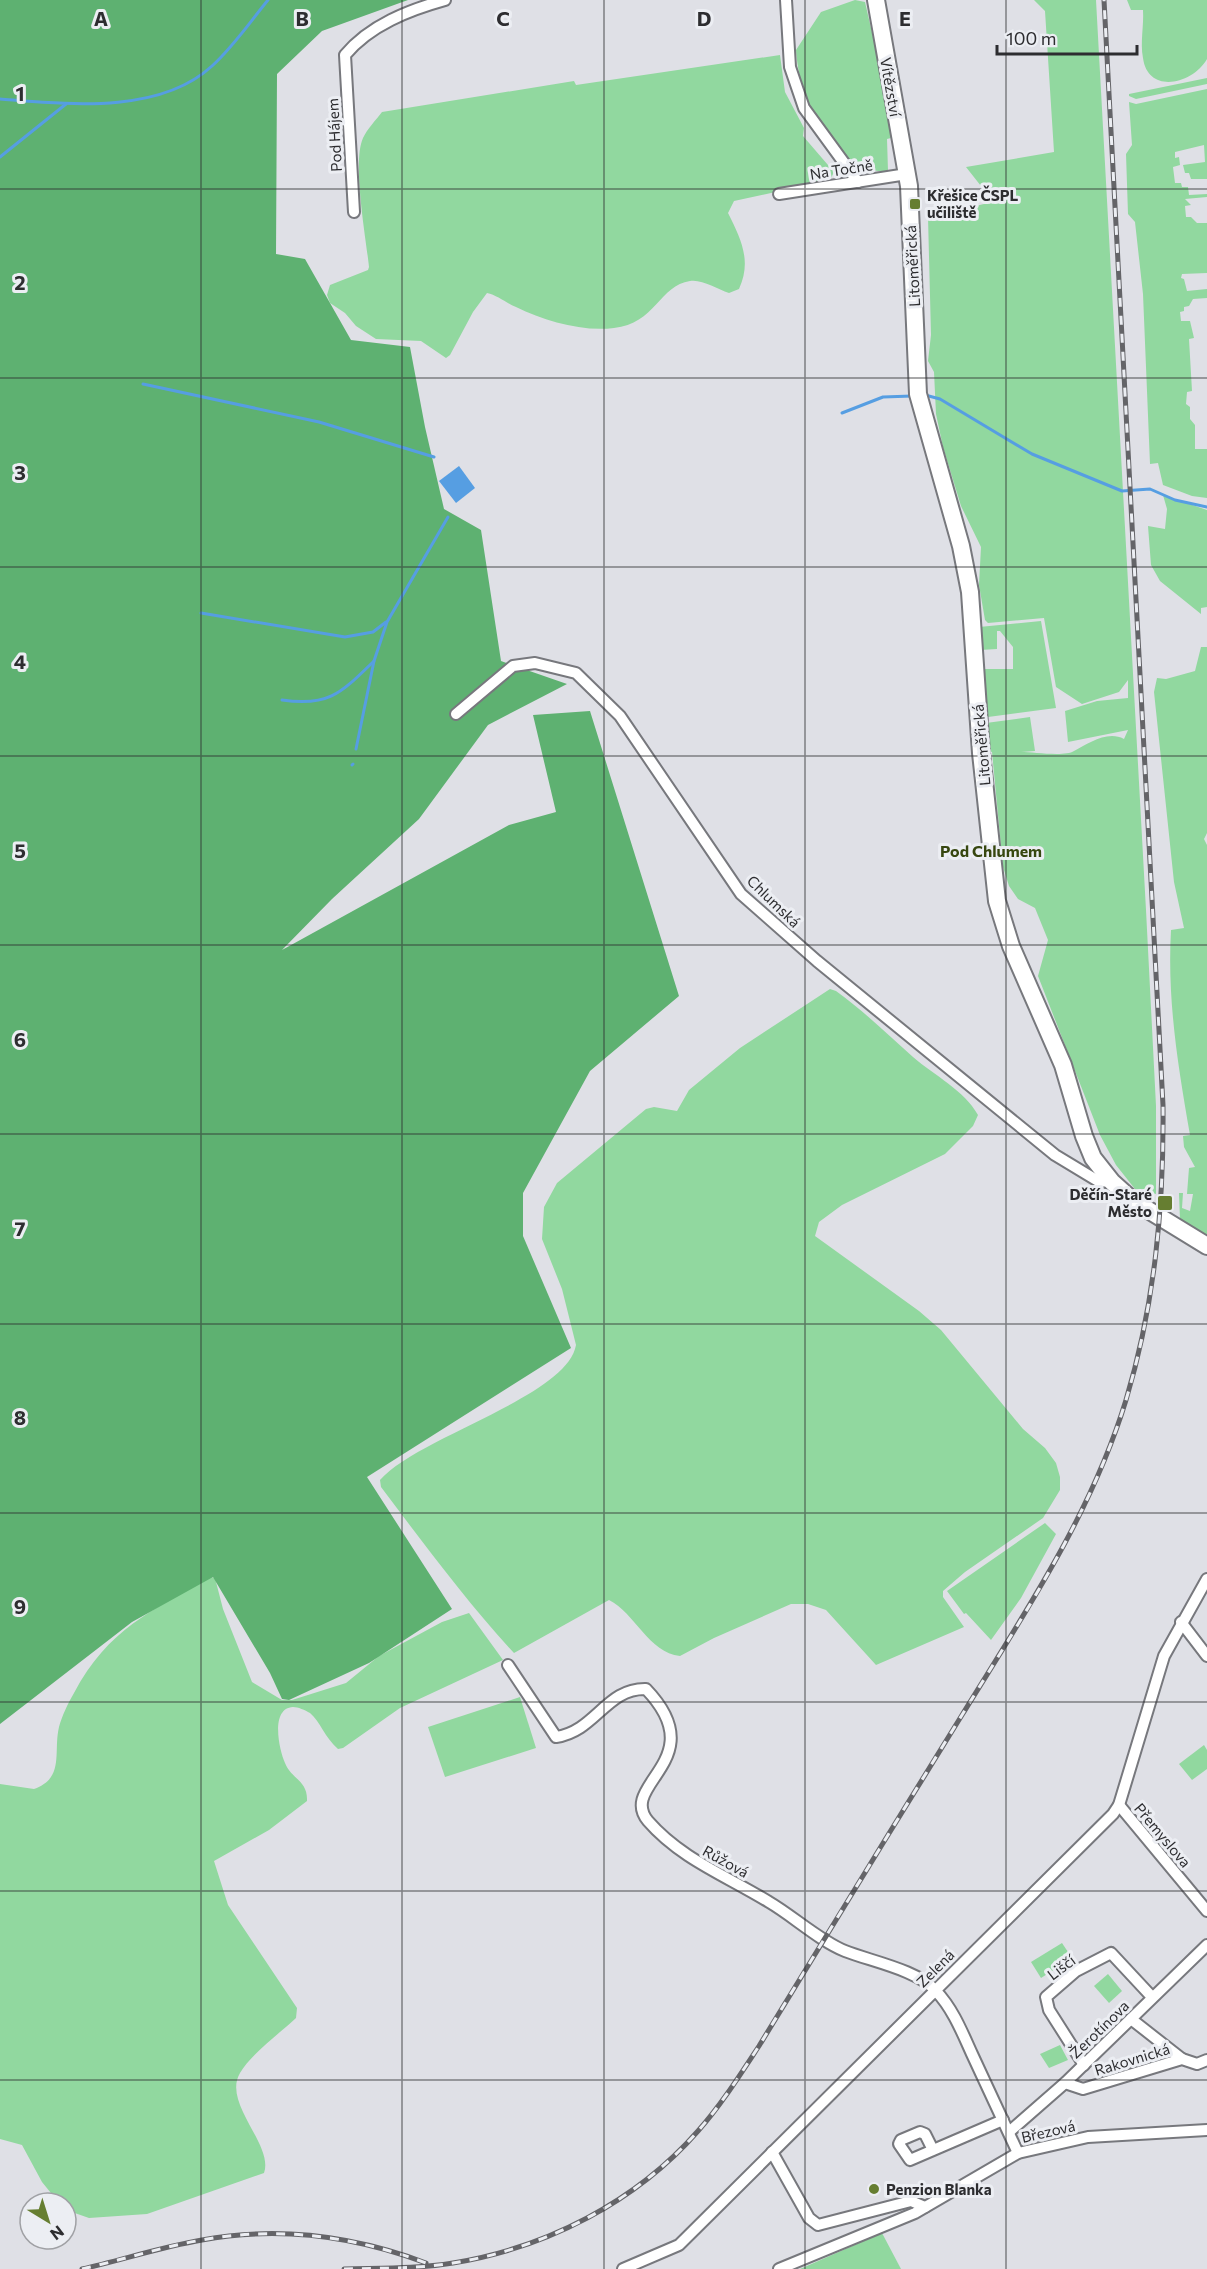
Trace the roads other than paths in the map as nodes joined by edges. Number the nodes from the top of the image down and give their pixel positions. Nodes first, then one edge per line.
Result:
1 (445, 0) edge
2 (786, 0) edge
3 (876, 0) edge
4 (907, 174) junction
5 (858, 182) junction
6 (779, 194) dead end
7 (354, 212) dead end
8 (456, 714) dead end
9 (1112, 1182) junction
10 (1207, 1246) edge
11 (1207, 1579) edge
12 (1181, 1623) junction
13 (1207, 1656) edge
14 (508, 1665) dead end
15 (1119, 1805) junction
16 (1207, 1911) edge
17 (1207, 1945) edge
18 (935, 1989) junction
19 (1152, 1997) junction
20 (1131, 2019) junction
21 (1182, 2059) junction
22 (1207, 2060) edge
23 (1084, 2065) junction
24 (1065, 2083) junction
25 (1003, 2120) junction
26 (1207, 2130) edge
27 (1009, 2132) junction
28 (933, 2150) dead end
29 (772, 2152) junction
30 (1018, 2153) junction
31 (925, 2207) junction
32 (623, 2269) edge
33 (779, 2269) edge

1 - 7 street, Pod Hájem
2 - 5 street
3 - 4 main road, Vítězství
4 - 5 street, Na Točně
4 - 9 main road, Litoměřická
5 - 6 street, Na Točně
8 - 9 street, Chlumská
9 - 10 main road, Litoměřická
11 - 12 street, Zelená
12 - 13 street
12 - 15 street, Zelená
14 - 18 street, Růžová
15 - 16 street, Přemyslova
15 - 18 street, Zelená
17 - 19 street, Žerotínova
18 - 25 street, Růžová
18 - 29 street, Zelená
19 - 20 street, Žerotínova
19 - 23 street, Liščí
20 - 21 street
20 - 23 street, Žerotínova
21 - 22 street, Rakovnická
21 - 24 street, Rakovnická
23 - 24 street, Žerotínova
24 - 27 street, Žerotínova
25 - 27 street, Růžová
25 - 28 street
26 - 30 street, Březová
27 - 30 street, Růžová
29 - 31 street
29 - 32 street, Zelená
30 - 31 street, Březová
31 - 33 street, Březová

